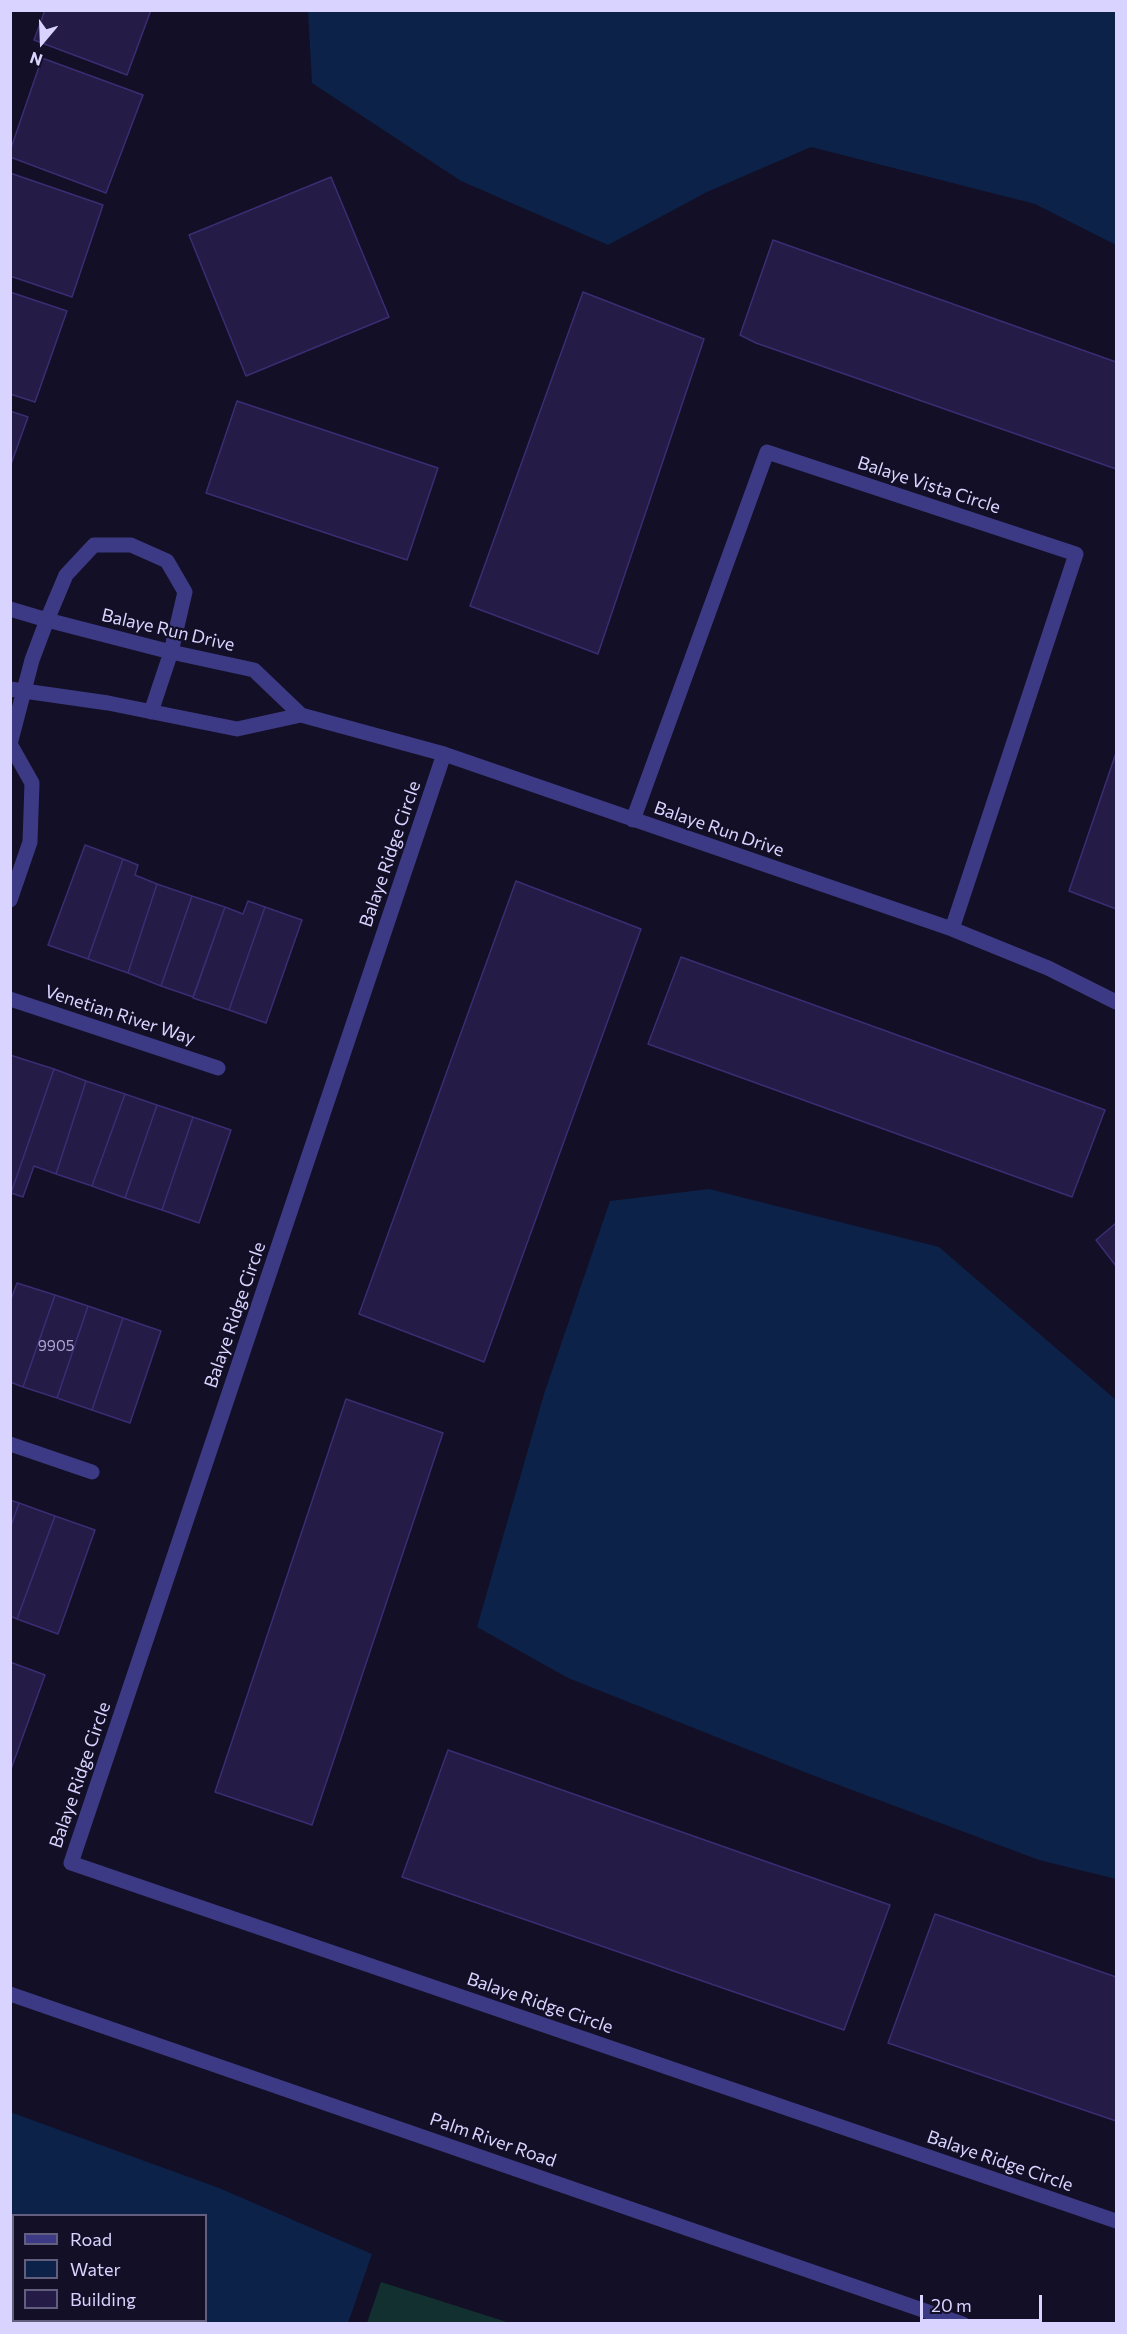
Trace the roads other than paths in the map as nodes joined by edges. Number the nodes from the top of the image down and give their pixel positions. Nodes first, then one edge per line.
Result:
1 (10, 609) edge
2 (47, 620) junction
3 (171, 652) junction
4 (17, 690) edge
5 (151, 712) junction
6 (301, 715) junction
7 (10, 744) edge
8 (444, 754) junction
9 (633, 820) junction
10 (15, 867) edge
11 (10, 900) edge
12 (952, 928) junction
13 (10, 999) edge
14 (1116, 1002) edge
15 (218, 1068) dead end
16 (10, 1443) edge
17 (92, 1472) dead end
18 (10, 1994) edge
19 (1116, 2221) edge
20 (963, 2324) edge

1 - 2 street, Balaye Run Drive
2 - 3 street, Balaye Run Drive
2 - 3 street
2 - 4 street
3 - 5 street
3 - 6 street, Balaye Run Drive
4 - 5 street, Balaye Run Drive
4 - 7 street
5 - 6 street, Balaye Run Drive
6 - 8 street, Balaye Run Drive
7 - 10 street
8 - 9 street, Balaye Run Drive
8 - 19 street, Balaye Ridge Circle
9 - 12 street, Balaye Run Drive
9 - 12 street, Balaye Vista Circle
10 - 11 street
12 - 14 street, Balaye Run Drive
13 - 15 street, Venetian River Way
16 - 17 street
18 - 20 street, Palm River Road

